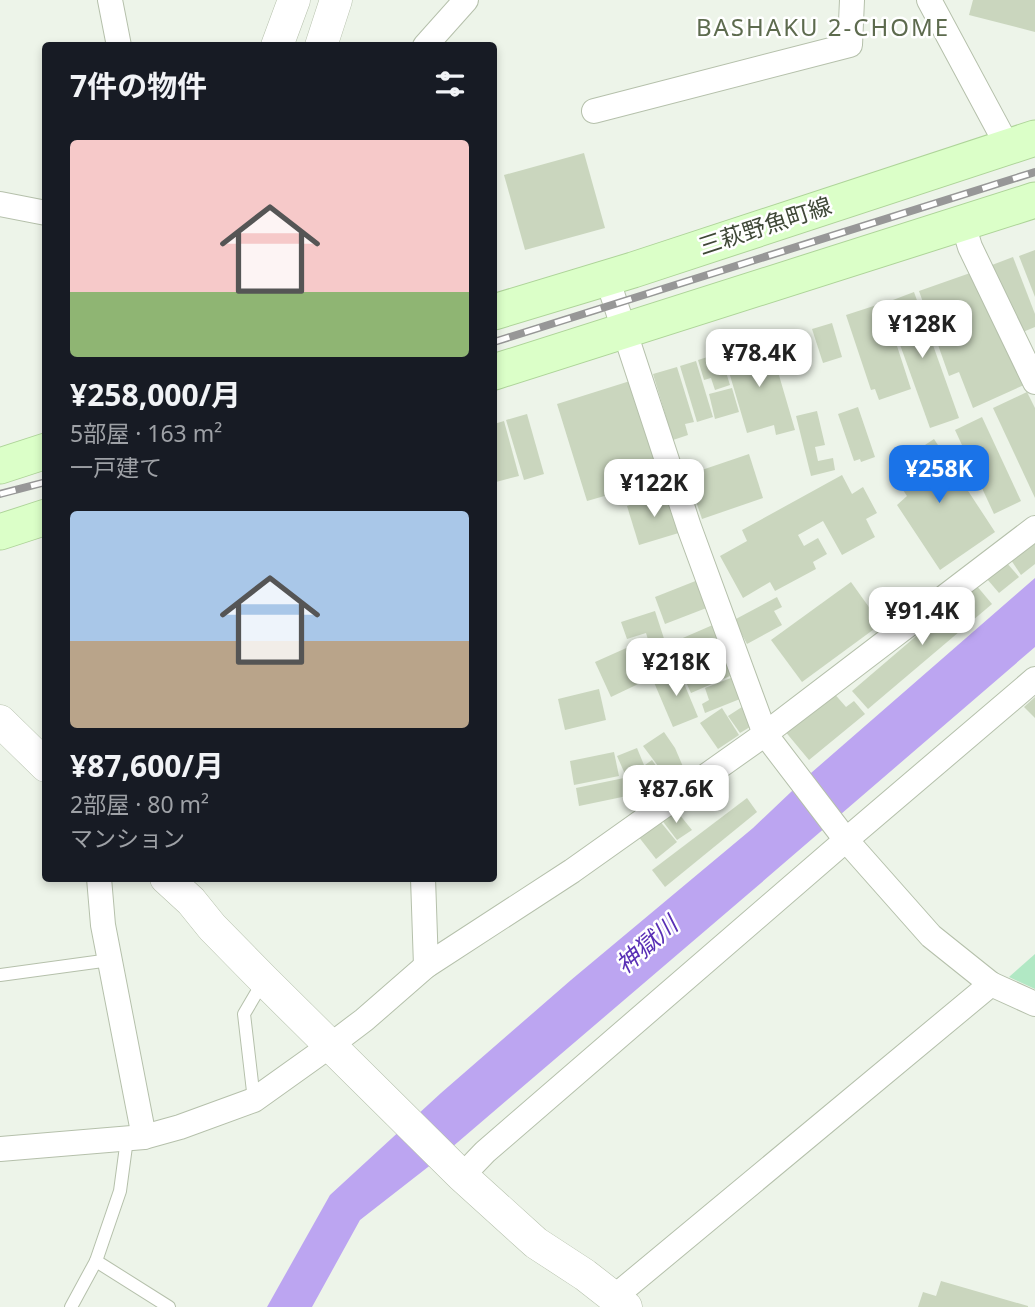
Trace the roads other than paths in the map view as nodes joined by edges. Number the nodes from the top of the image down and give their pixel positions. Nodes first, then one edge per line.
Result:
1 (110, 0) edge
2 (294, 0) edge
3 (336, 0) edge
4 (466, 0) edge
5 (929, 0) edge
6 (850, 1) edge
7 (119, 42) edge
8 (278, 42) edge
9 (322, 42) edge
10 (429, 42) edge
11 (594, 111) dead end
12 (1021, 142) edge
13 (1035, 200) edge
14 (0, 204) edge
15 (42, 212) edge
16 (963, 224) junction
17 (607, 278) junction
18 (497, 311) edge
19 (623, 331) junction
20 (497, 371) edge
21 (1035, 382) edge
22 (42, 452) edge
23 (0, 466) edge
24 (42, 518) edge
25 (1035, 528) edge
26 (0, 532) edge
27 (1035, 679) edge
28 (0, 721) edge
29 (765, 734) junction
30 (42, 762) edge
31 (846, 840) junction
32 (99, 882) edge
33 (423, 882) edge
34 (185, 890) edge
35 (110, 960) junction
36 (426, 967) junction
37 (0, 975) edge
38 (264, 980) junction
39 (991, 984) junction
40 (1035, 1004) edge
41 (331, 1045) junction
42 (254, 1100) junction
43 (136, 1138) junction
44 (0, 1149) edge
45 (454, 1168) junction
46 (96, 1261) junction
47 (619, 1303) edge
48 (71, 1307) edge
49 (169, 1307) edge

1 - 7 street
2 - 8 street
3 - 9 street
4 - 10 street
5 - 12 street
6 - 11 street
12 - 17 main road, 三萩野魚町線
13 - 16 main road
14 - 15 street
16 - 19 main road
16 - 21 street
17 - 18 main road, 三萩野魚町線
17 - 19 street
19 - 20 main road
19 - 29 street
22 - 23 main road
24 - 26 main road
25 - 29 street
27 - 31 street
28 - 30 street
29 - 31 street
29 - 36 street
31 - 39 street
31 - 45 street
32 - 35 street
33 - 36 street
34 - 38 street
35 - 37 lane
35 - 43 street
36 - 41 street
38 - 41 street
38 - 42 lane
39 - 40 street
39 - 47 street
41 - 42 street
41 - 45 street
42 - 43 street
43 - 44 street
43 - 46 lane
45 - 47 street
46 - 48 lane
46 - 49 lane

